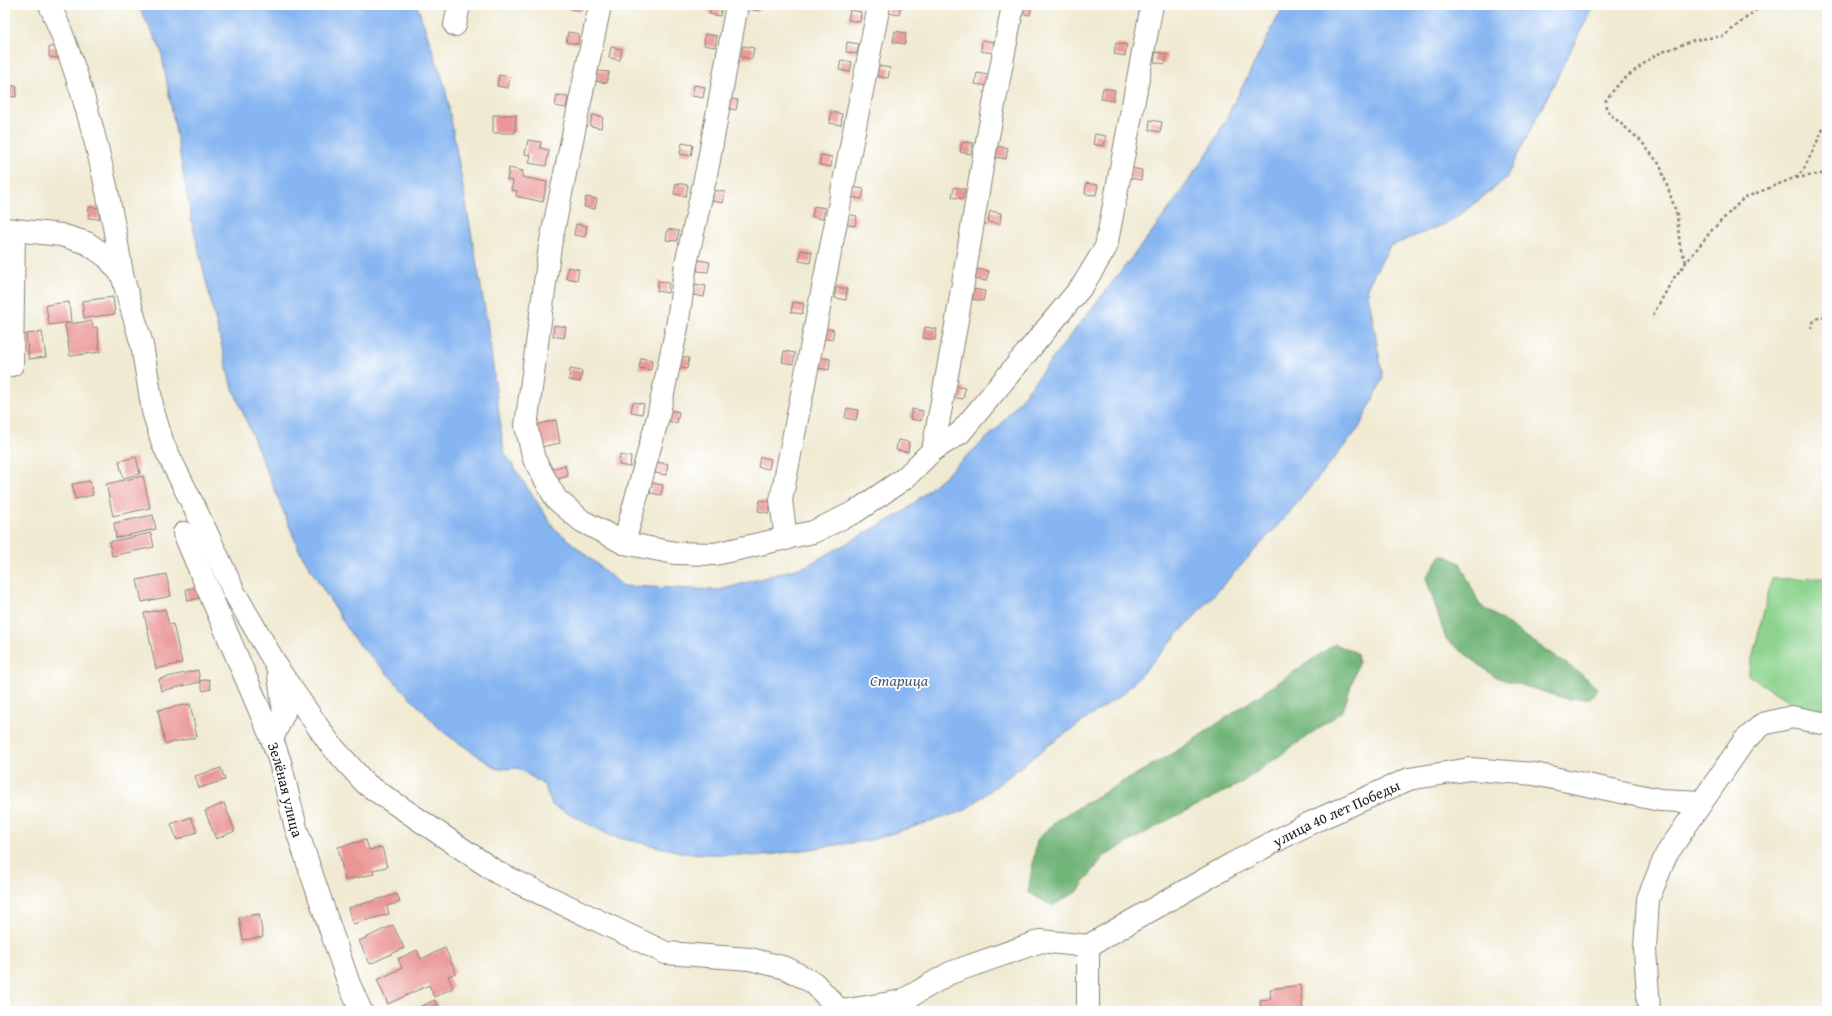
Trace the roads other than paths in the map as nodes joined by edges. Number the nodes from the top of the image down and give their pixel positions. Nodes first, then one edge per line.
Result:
1 (50, 5) edge
2 (600, 5) edge
3 (737, 5) edge
4 (879, 5) edge
5 (1013, 5) edge
6 (1152, 5) edge
7 (9, 230) edge
8 (122, 275) junction
9 (12, 365) dead end
10 (933, 450) junction
11 (184, 533) dead end
12 (786, 539) junction
13 (624, 543) junction
14 (278, 668) junction
15 (1827, 724) edge
16 (272, 739) junction
17 (1702, 802) junction
18 (1088, 946) junction
19 (360, 1011) edge
20 (841, 1011) edge
21 (1088, 1011) edge
22 (1649, 1011) edge

1 - 8 street, Зелёная улица
2 - 13 street
3 - 13 street
4 - 12 street
5 - 10 street
6 - 10 street
7 - 8 street
7 - 9 street
8 - 14 street, Зелёная улица
10 - 12 street
11 - 16 street
12 - 13 street
14 - 16 street, Зелёная улица
14 - 20 street
15 - 17 street
16 - 19 street, Зелёная улица
17 - 18 street, улица 40 лет Победы
17 - 22 street
18 - 20 street
18 - 21 street

